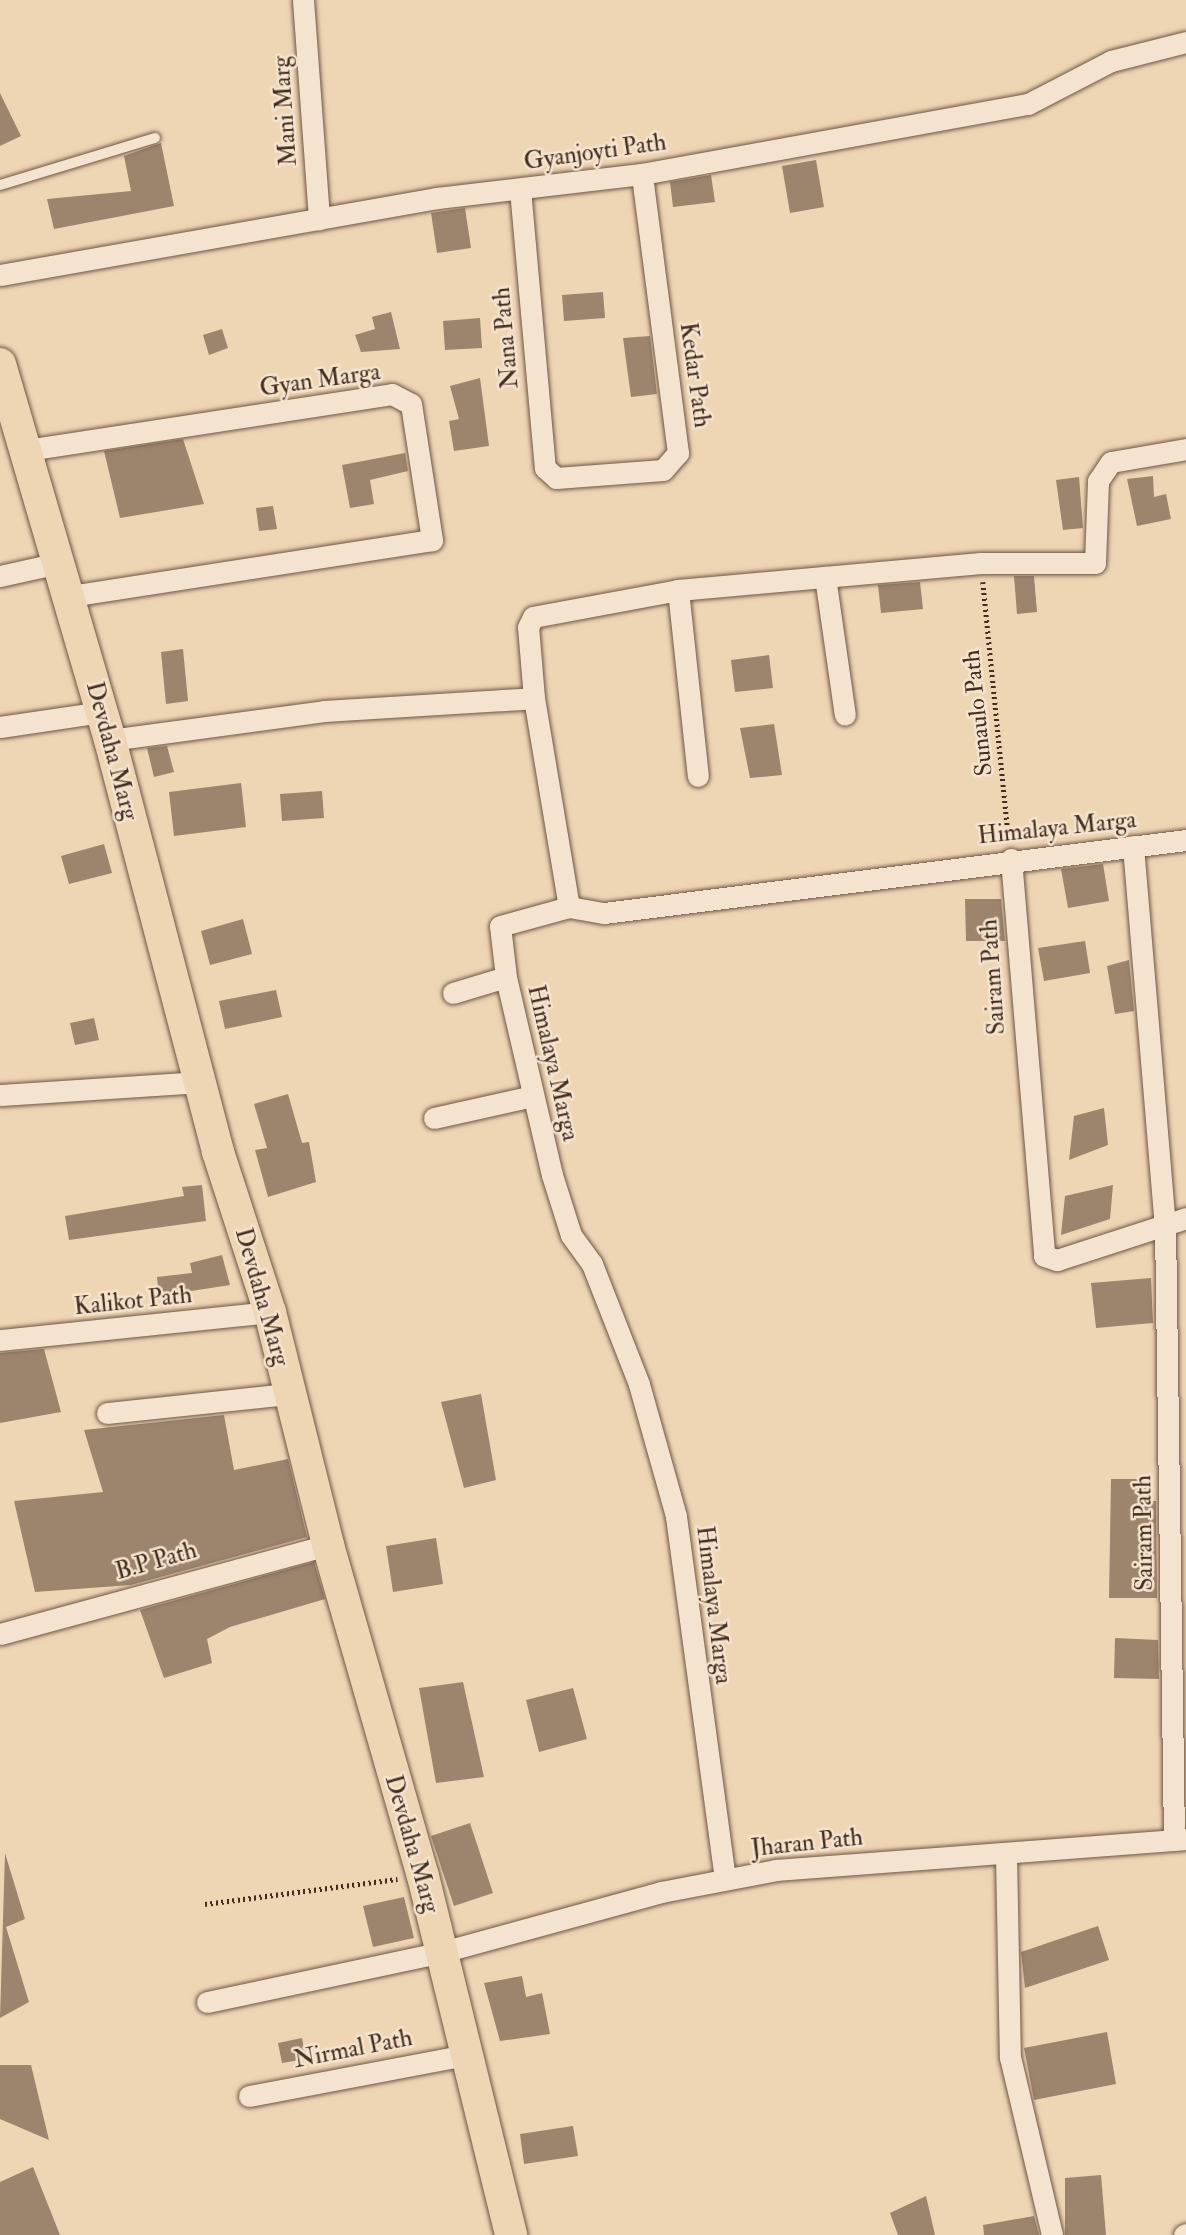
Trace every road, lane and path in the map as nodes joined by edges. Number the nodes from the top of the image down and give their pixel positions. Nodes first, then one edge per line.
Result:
1 (303, 0) edge
2 (1186, 42) edge
3 (155, 138) dead end
4 (642, 174) junction
5 (0, 186) edge
6 (520, 190) junction
7 (318, 219) junction
8 (0, 275) edge
9 (0, 363) edge
10 (1186, 449) edge
11 (27, 450) junction
12 (556, 478) joint
13 (59, 563) junction
14 (981, 563) junction
15 (0, 576) edge
16 (825, 577) junction
17 (678, 590) junction
18 (69, 596) junction
19 (534, 698) junction
20 (845, 715) dead end
21 (105, 726) junction
22 (0, 727) edge
23 (698, 776) dead end
24 (1186, 840) edge
25 (1133, 846) junction
26 (1011, 859) junction
27 (569, 907) junction
28 (506, 977) junction
29 (453, 993) dead end
30 (202, 1082) junction
31 (0, 1094) edge
32 (533, 1096) junction
33 (434, 1118) dead end
34 (1186, 1218) edge
35 (1165, 1225) junction
36 (270, 1312) junction
37 (0, 1340) edge
38 (289, 1394) junction
39 (107, 1413) dead end
40 (328, 1545) junction
41 (0, 1634) edge
42 (1180, 1839) edge
43 (1006, 1855) junction
44 (423, 1876) junction
45 (725, 1879) junction
46 (205, 1904) dead end
47 (442, 1952) junction
48 (207, 2001) dead end
49 (466, 2055) junction
50 (249, 2096) dead end
51 (511, 2235) edge
52 (1052, 2235) edge

1 - 7 street, Mani Marg
2 - 4 street, Gyanjoyti Path
3 - 5 lane
4 - 6 street, Gyanjoyti Path
4 - 12 street, Kedar Path
6 - 7 street, Gyanjoyti Path
6 - 12 street, Nana Path
7 - 8 street, Gyanjoyti Path
9 - 11 main road, Devdaha Marg
10 - 14 street
11 - 13 main road, Devdaha Marg
11 - 18 street, Gyan Marga
13 - 15 street
13 - 18 main road, Devdaha Marg
14 - 16 street
14 - 26 path, Sunaulo Path
16 - 17 street
16 - 20 street
17 - 19 street
17 - 23 street
18 - 21 main road, Devdaha Marg
19 - 21 street
19 - 27 street
21 - 22 street
21 - 30 main road, Devdaha Marg
24 - 25 street, Himalaya Marga
25 - 26 street, Himalaya Marga
25 - 35 street
26 - 27 street, Himalaya Marga
26 - 35 street, Sairam Path
27 - 28 street, Himalaya Marga
28 - 29 street
28 - 32 street, Himalaya Marga
30 - 31 street
30 - 36 main road, Devdaha Marg
32 - 33 street
32 - 45 street, Himalaya Marga
34 - 35 street, Sairam Path
35 - 42 street, Sairam Path
36 - 37 street, Kalikot Path
36 - 38 main road, Devdaha Marg
38 - 39 street
38 - 40 main road, Devdaha Marg
40 - 41 street, B.P Path
40 - 44 main road, Devdaha Marg
42 - 43 street, Jharan Path
43 - 45 street, Jharan Path
43 - 52 street
44 - 46 path
44 - 47 main road, Devdaha Marg
45 - 47 street, Jharan Path
47 - 48 street, Jharan Path
47 - 49 main road, Devdaha Marg
49 - 50 street, Nirmal Path
49 - 51 main road, Devdaha Marg

